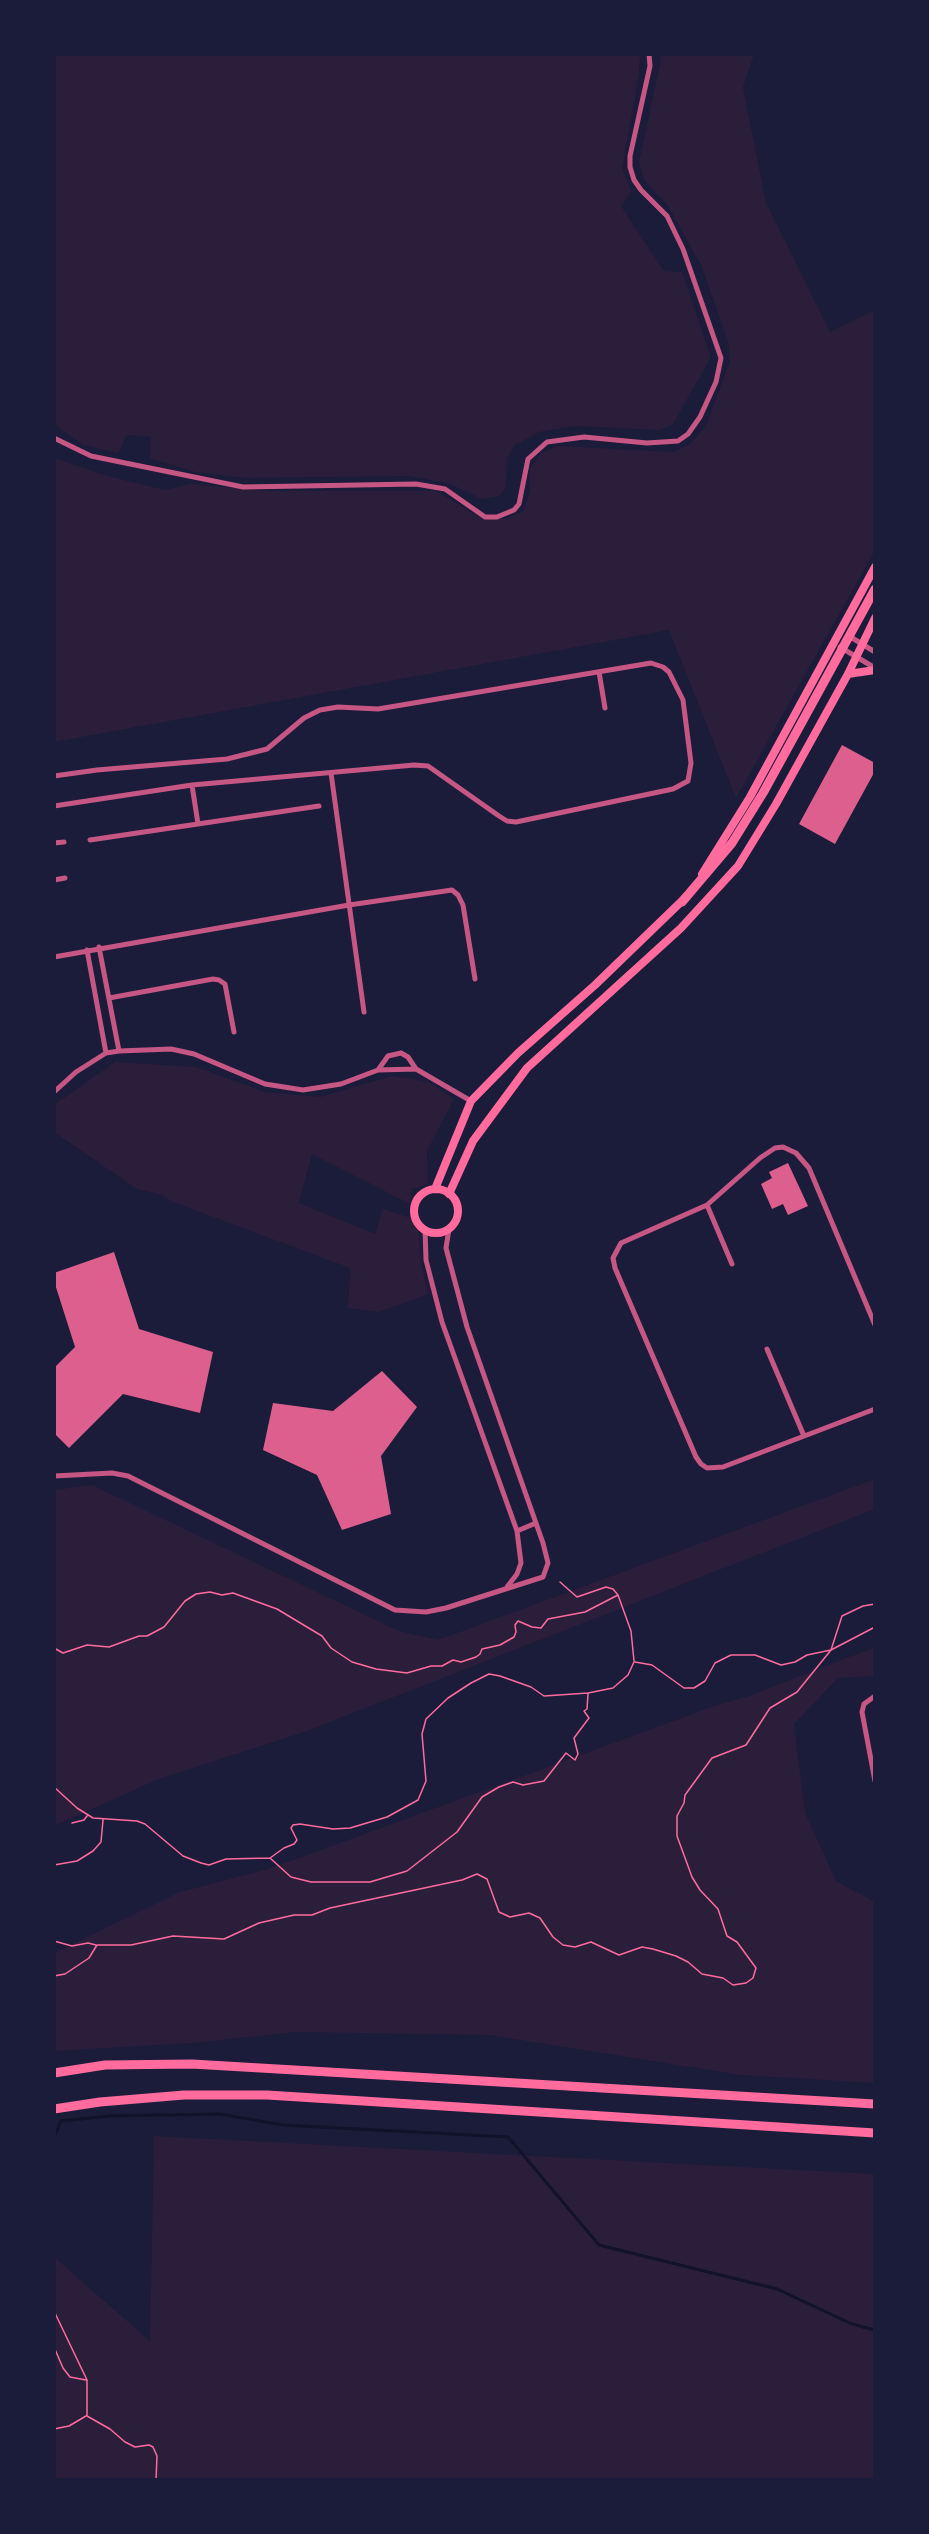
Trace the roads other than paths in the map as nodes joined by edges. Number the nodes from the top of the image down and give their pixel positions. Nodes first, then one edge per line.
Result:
1 (649, 54) edge
2 (54, 438) edge
3 (875, 567) edge
4 (875, 589) edge
5 (875, 618) edge
6 (840, 631) junction
7 (835, 644) junction
8 (862, 644) junction
9 (875, 652) edge
10 (856, 657) junction
11 (875, 669) edge
12 (599, 672) junction
13 (848, 674) junction
14 (605, 708) dead end
15 (331, 773) junction
16 (54, 776) edge
17 (192, 785) junction
18 (54, 806) edge
19 (319, 806) dead end
20 (198, 824) junction
21 (90, 840) dead end
22 (64, 842) dead end
23 (54, 843) edge
24 (65, 878) dead end
25 (54, 880) edge
26 (682, 902) junction
27 (349, 905) junction
28 (99, 947) junction
29 (87, 950) junction
30 (54, 957) edge
31 (475, 980) dead end
32 (595, 985) junction
33 (109, 998) junction
34 (606, 998) junction
35 (364, 1012) dead end
36 (234, 1032) dead end
37 (119, 1051) junction
38 (106, 1053) junction
39 (416, 1069) junction
40 (378, 1070) junction
41 (54, 1092) edge
42 (471, 1101) junction
43 (435, 1189) junction
44 (450, 1194) junction
45 (707, 1205) junction
46 (448, 1229) junction
47 (425, 1230) junction
48 (732, 1264) dead end
49 (875, 1325) edge
50 (767, 1349) dead end
51 (875, 1409) edge
52 (804, 1436) junction
53 (54, 1476) edge
54 (536, 1523) junction
55 (517, 1531) junction
56 (507, 1587) junction
57 (875, 1696) edge
58 (875, 1781) edge
59 (54, 2073) edge
60 (875, 2104) edge
61 (54, 2109) edge
62 (875, 2133) edge

1 - 2 street
3 - 6 main road
4 - 26 highway
5 - 8 main road
6 - 7 main road
6 - 8 street
7 - 10 street
7 - 26 main road
8 - 9 street
8 - 10 main road
10 - 11 street
10 - 13 main road
11 - 13 main road
12 - 14 street
12 - 15 street
12 - 16 street
13 - 34 main road
15 - 17 street
15 - 27 street
17 - 18 street
17 - 20 street
19 - 20 street
20 - 21 street
22 - 23 street
24 - 25 street
26 - 32 main road
27 - 28 street
27 - 31 street
27 - 35 street
28 - 29 street
28 - 33 street
29 - 30 street
29 - 38 street
32 - 34 main road
32 - 42 main road
33 - 36 street
33 - 37 street
34 - 44 main road
37 - 38 street
37 - 40 street
38 - 41 street
39 - 40 street
39 - 40 street
39 - 42 street
42 - 43 main road
43 - 44 main road
43 - 47 main road
44 - 46 main road
45 - 48 street
45 - 49 street
45 - 52 street
46 - 47 main road
46 - 54 street
47 - 55 street
50 - 52 street
51 - 52 street
53 - 56 street
54 - 55 street
54 - 56 street
55 - 56 street
57 - 58 street
59 - 60 highway
61 - 62 highway

